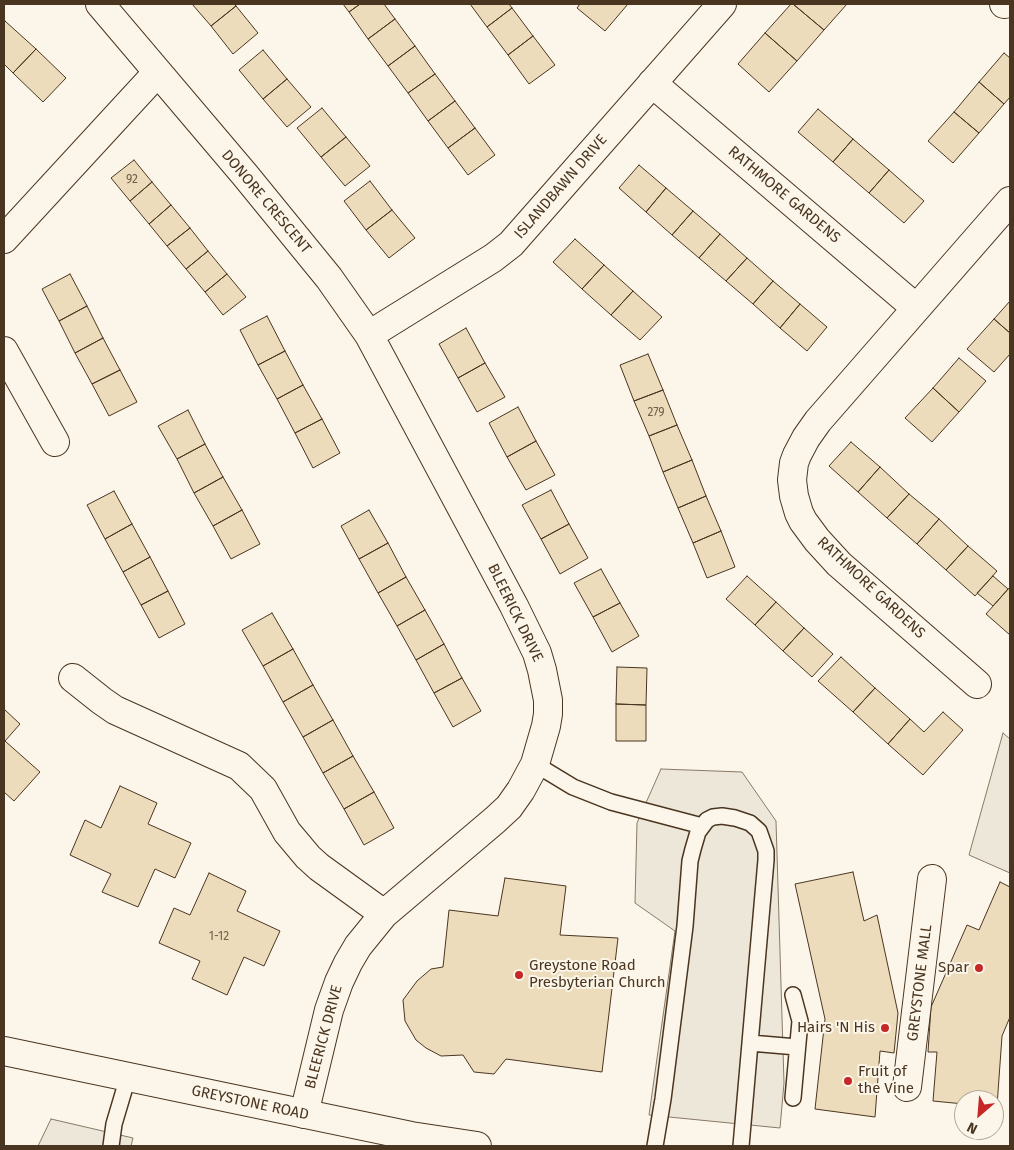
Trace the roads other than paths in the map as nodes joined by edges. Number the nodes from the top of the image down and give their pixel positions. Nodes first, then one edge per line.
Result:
1 (100, 4) edge
2 (722, 4) edge
3 (158, 73) junction
4 (652, 83) junction
5 (1010, 201) edge
6 (4, 239) edge
7 (916, 308) junction
8 (369, 335) junction
9 (4, 351) edge
10 (55, 442) dead end
11 (73, 678) dead end
12 (977, 684) dead end
13 (535, 764) junction
14 (702, 826) junction
15 (932, 880) dead end
16 (384, 914) junction
17 (793, 994) dead end
18 (750, 1043) junction
19 (797, 1047) junction
20 (10, 1049) edge
21 (128, 1077) junction
22 (907, 1086) dead end
23 (793, 1098) dead end
24 (304, 1114) junction
25 (111, 1146) edge
26 (477, 1146) edge
27 (655, 1146) edge
28 (741, 1146) edge

1 - 3 street, DONORE CRESCENT
2 - 4 street, ISLANDBAWN DRIVE
3 - 6 street
3 - 8 street, DONORE CRESCENT
4 - 7 street, RATHMORE GARDENS
4 - 8 street, ISLANDBAWN DRIVE
5 - 7 street, RATHMORE GARDENS
7 - 12 street, RATHMORE GARDENS
8 - 13 street, BLEERICK DRIVE
9 - 10 street
11 - 16 street
13 - 14 lane
13 - 16 street, BLEERICK DRIVE
14 - 18 lane
14 - 27 lane
15 - 22 street, GREYSTONE MALL
16 - 24 street, BLEERICK DRIVE
17 - 19 lane
18 - 19 lane
18 - 28 lane
19 - 23 lane
20 - 21 street, GREYSTONE ROAD
21 - 24 street, GREYSTONE ROAD
21 - 25 lane
24 - 26 street, GREYSTONE ROAD

